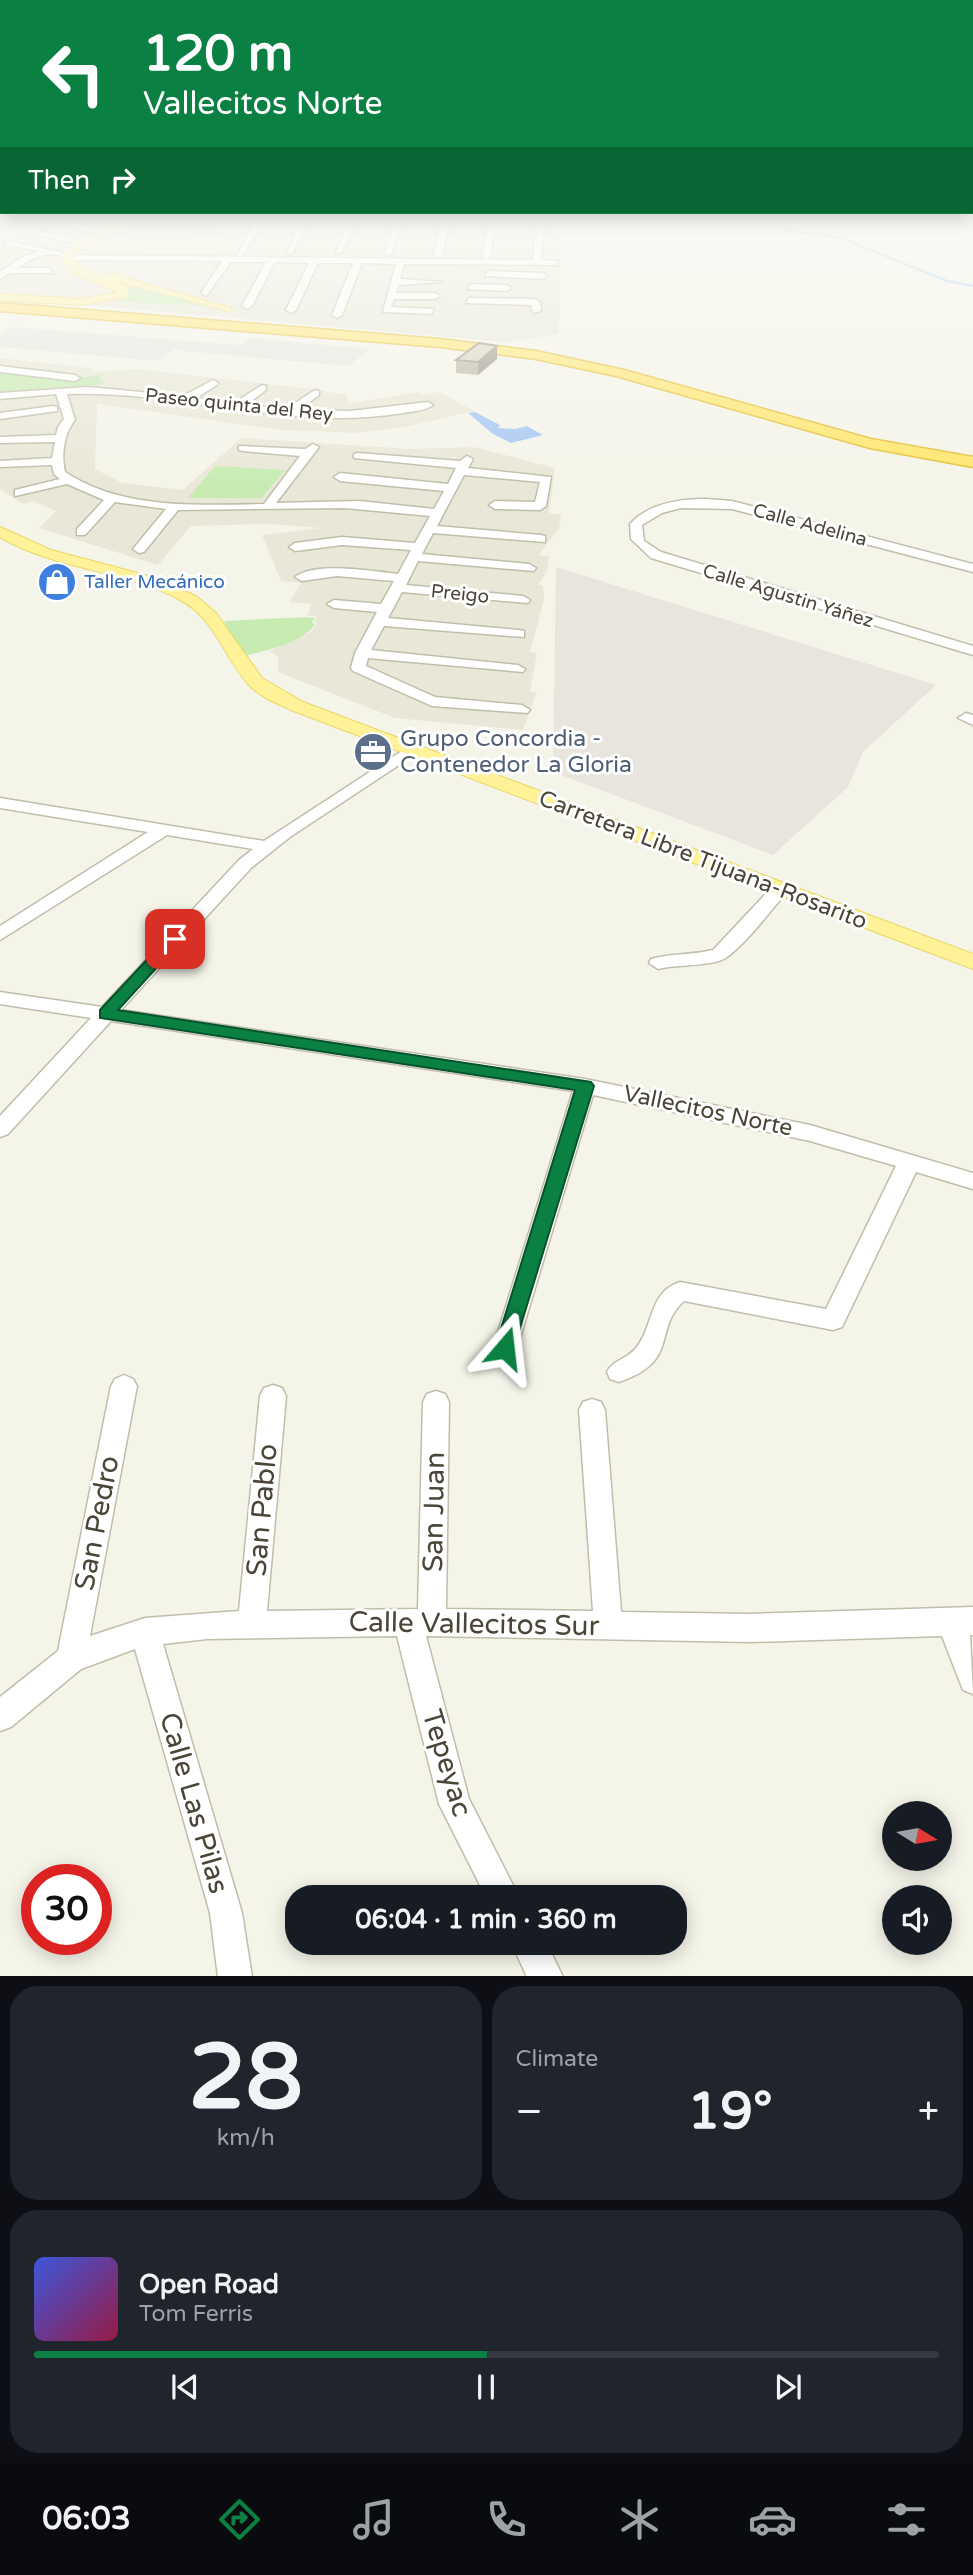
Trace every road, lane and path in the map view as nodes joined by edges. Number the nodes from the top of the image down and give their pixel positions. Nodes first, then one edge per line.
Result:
1 (27, 307) edge
2 (30, 307) edge
3 (189, 307) edge
4 (217, 307) edge
5 (292, 307) edge
6 (340, 307) edge
7 (388, 307) edge
8 (500, 307) edge
9 (227, 310) junction
10 (291, 310) dead end
11 (430, 311) dead end
12 (498, 315) dead end
13 (337, 316) dead end
14 (348, 333) junction
15 (468, 353) edge
16 (0, 369) edge
17 (634, 377) junction
18 (75, 378) dead end
19 (213, 383) dead end
20 (262, 388) dead end
21 (61, 393) junction
22 (315, 393) dead end
23 (44, 394) junction
24 (0, 399) edge
25 (185, 400) junction
26 (428, 405) dead end
27 (234, 408) junction
28 (53, 409) junction
29 (286, 414) junction
30 (0, 416) edge
31 (62, 432) junction
32 (0, 440) edge
33 (243, 448) dead end
34 (358, 456) dead end
35 (973, 456) edge
36 (57, 461) junction
37 (973, 462) edge
38 (0, 464) edge
39 (464, 465) junction
40 (340, 477) dead end
41 (66, 481) junction
42 (452, 488) junction
43 (19, 493) dead end
44 (111, 499) junction
45 (269, 505) junction
46 (495, 505) dead end
47 (175, 506) junction
48 (647, 514) joint
49 (434, 521) junction
50 (0, 531) edge
51 (81, 532) dead end
52 (541, 539) dead end
53 (295, 547) dead end
54 (139, 550) dead end
55 (416, 552) junction
56 (529, 568) dead end
57 (973, 568) edge
58 (302, 577) dead end
59 (400, 583) junction
60 (523, 600) dead end
61 (334, 604) dead end
62 (383, 615) junction
63 (519, 634) dead end
64 (973, 651) edge
65 (360, 658) junction
66 (518, 669) dead end
67 (522, 710) dead end
68 (411, 750) junction
69 (0, 803) edge
70 (163, 830) junction
71 (266, 846) junction
72 (780, 889) junction
73 (0, 934) edge
74 (973, 962) edge
75 (658, 963) dead end
76 (0, 998) edge
77 (106, 1014) junction
78 (585, 1086) junction
79 (0, 1129) edge
80 (910, 1161) junction
81 (973, 1181) edge
82 (505, 1348) dead end
83 (619, 1372) dead end
84 (124, 1386) dead end
85 (273, 1396) dead end
86 (436, 1402) dead end
87 (592, 1410) dead end
88 (962, 1621) edge
89 (420, 1622) junction
90 (252, 1623) junction
91 (608, 1626) junction
92 (145, 1632) junction
93 (71, 1659) junction
94 (973, 1680) edge
95 (0, 1716) edge
96 (497, 1885) edge
97 (534, 1955) edge
98 (235, 1976) edge
99 (546, 1976) edge

1 - 17 highway
2 - 14 highway
3 - 9 highway
4 - 9 main road
5 - 10 street
6 - 13 street
7 - 11 street
8 - 12 street
9 - 14 highway
14 - 35 highway
15 - 17 highway
16 - 18 street
17 - 37 highway
19 - 25 street
20 - 27 street
21 - 23 street, Paseo quinta del Rey
21 - 25 street, Paseo quinta del Rey
21 - 31 street
22 - 29 street
23 - 24 street, Paseo quinta del Rey
23 - 28 street
25 - 27 street, Paseo quinta del Rey
26 - 29 street, Paseo quinta del Rey
27 - 29 street, Paseo quinta del Rey
28 - 30 street
28 - 31 street
31 - 32 street
31 - 36 street
33 - 45 street
34 - 39 street
36 - 38 street
36 - 41 street
39 - 42 street
39 - 46 street
40 - 42 street
41 - 43 street
41 - 44 street
42 - 49 street
44 - 47 street
44 - 51 street
45 - 47 street
45 - 49 street
47 - 54 street
48 - 57 street, Calle Adelina
48 - 64 street, Calle Agustin Yáñez
49 - 52 street
49 - 55 street
50 - 68 main road, Carretera Libre Tijuana-Rosarito
53 - 55 street
55 - 56 street
55 - 59 street
58 - 59 street, Preigo
59 - 60 street, Preigo
59 - 62 street
61 - 62 street
62 - 63 street
62 - 65 street
65 - 66 street
65 - 67 street
68 - 71 street
68 - 72 main road, Carretera Libre Tijuana-Rosarito
69 - 70 street
70 - 71 street
70 - 73 street
71 - 77 street
72 - 74 main road, Carretera Libre Tijuana-Rosarito
72 - 75 street
76 - 77 street, Vallecitos Norte
77 - 78 street, Vallecitos Norte
77 - 79 street
78 - 80 street, Vallecitos Norte
78 - 82 street
80 - 81 street, Vallecitos Norte
80 - 83 street
84 - 93 street, San Pedro
85 - 90 street, San Pablo
86 - 89 street, San Juan
87 - 91 street
88 - 91 street, Calle Vallecitos Sur
88 - 94 street
89 - 90 street, Calle Vallecitos Sur
89 - 91 street, Calle Vallecitos Sur
89 - 96 street, Tepeyac
90 - 92 street, Calle Vallecitos Sur
92 - 93 street, Calle Vallecitos Sur
92 - 98 street, Calle Las Pilas
93 - 95 street, Calle Vallecitos Sur
97 - 99 street

